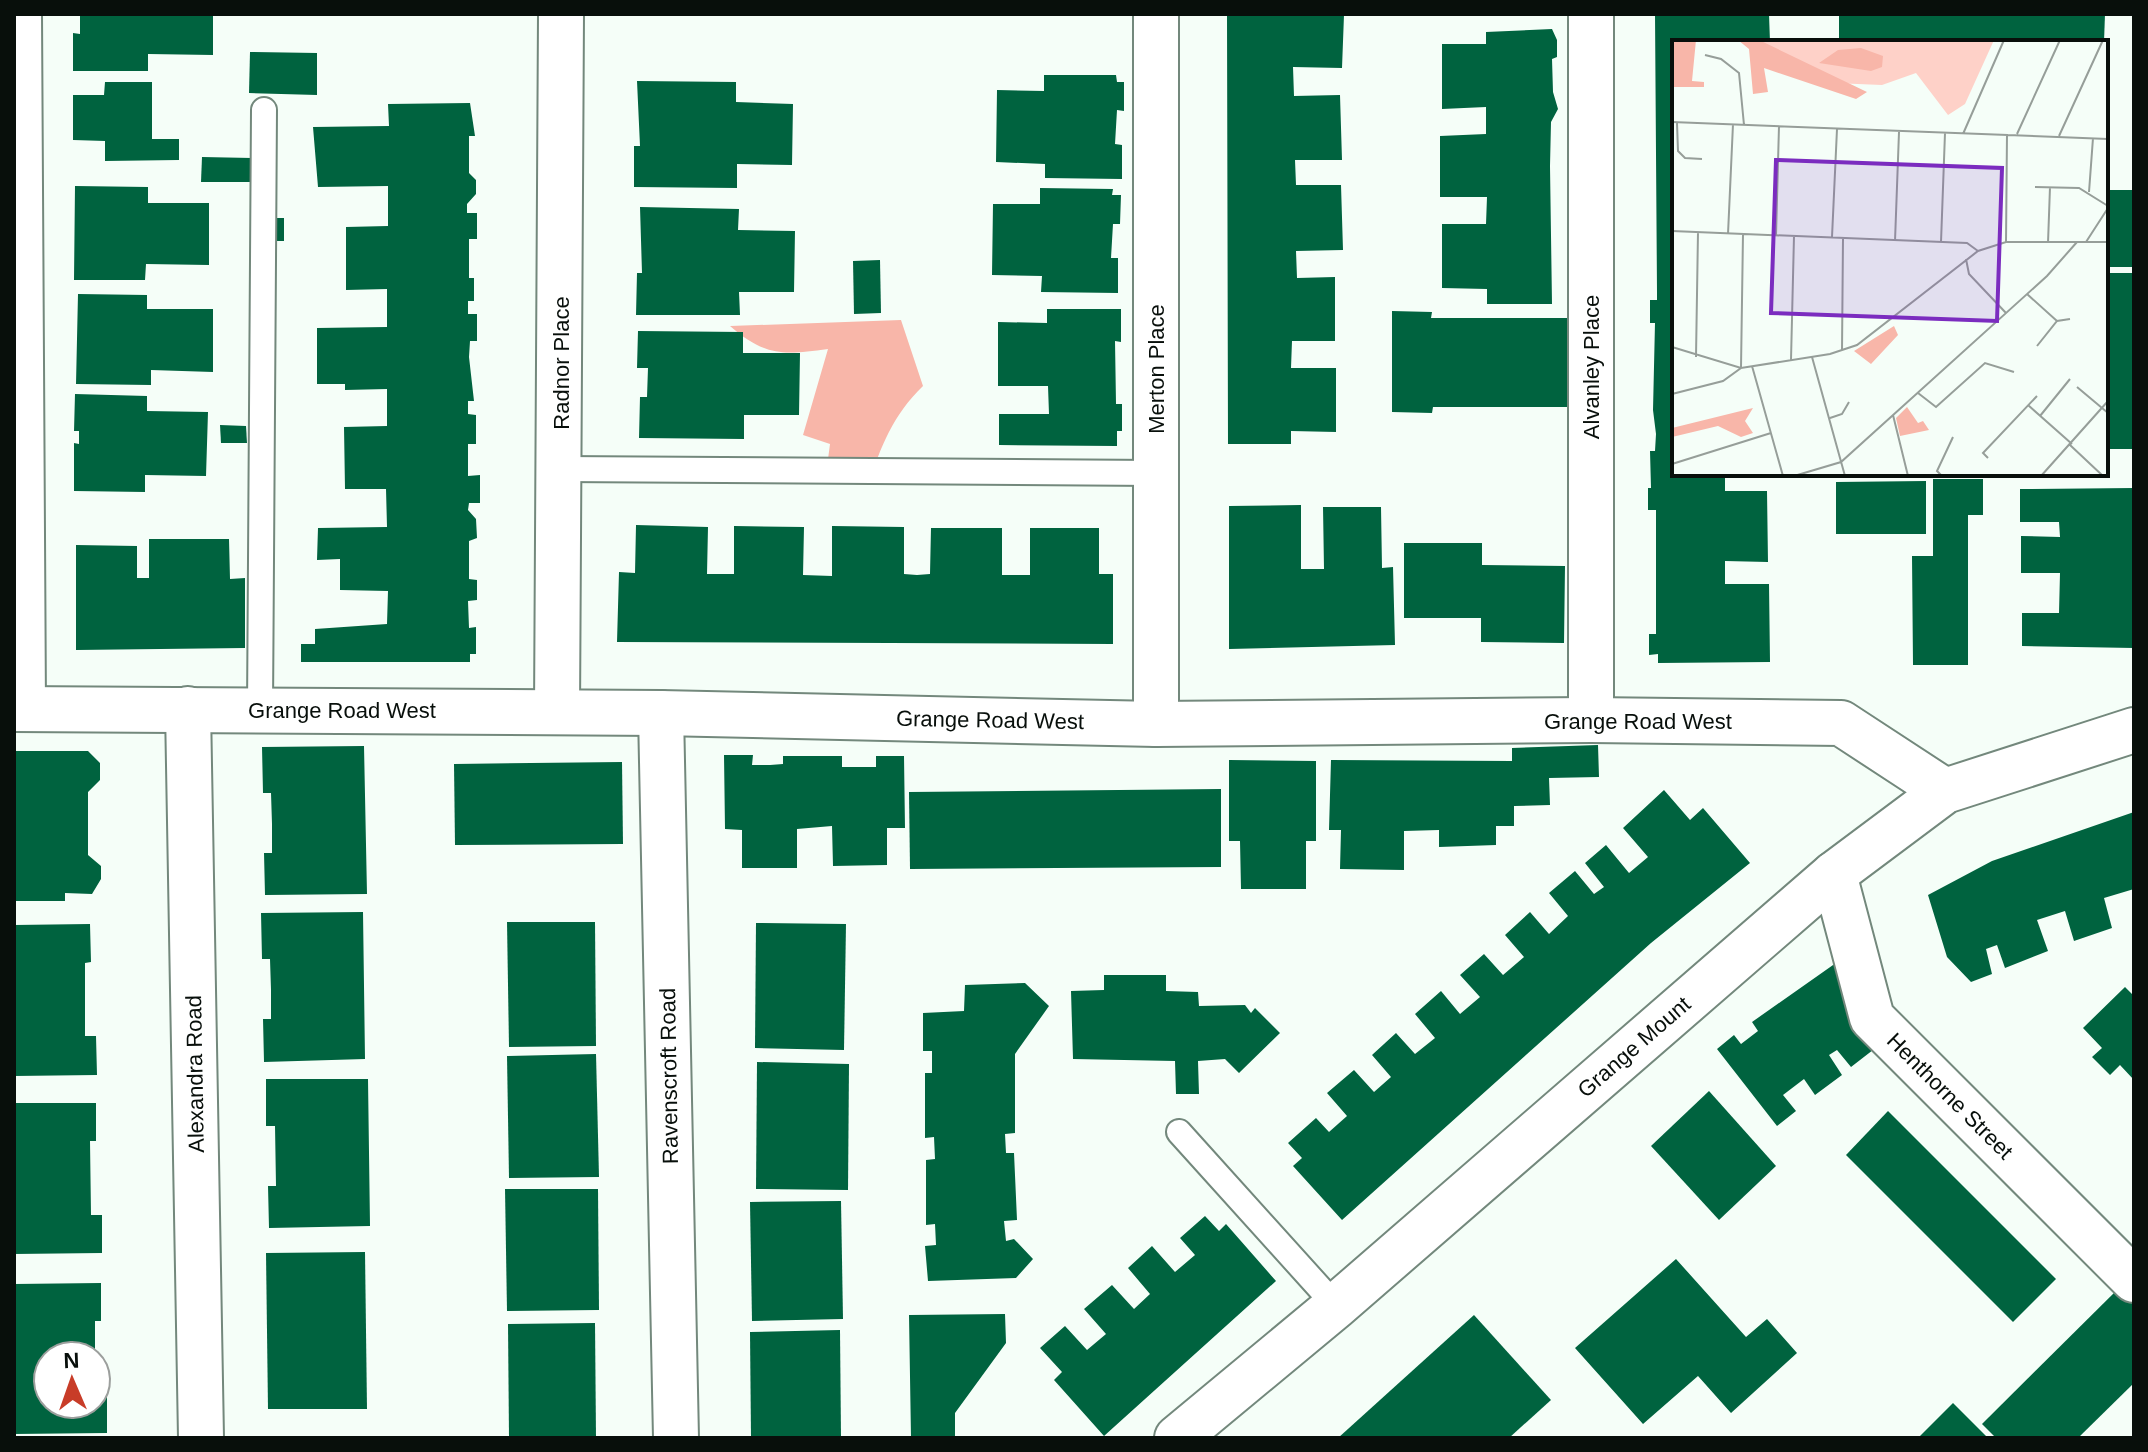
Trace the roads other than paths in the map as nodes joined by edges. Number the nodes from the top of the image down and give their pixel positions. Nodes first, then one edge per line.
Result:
1 (19, 14) edge
2 (561, 14) edge
3 (1156, 14) edge
4 (1591, 14) edge
5 (264, 110) dead end
6 (560, 469) junction
7 (1156, 473) junction
8 (18, 709) edge
9 (188, 709) junction
10 (260, 710) junction
11 (557, 712) junction
12 (661, 713) junction
13 (1591, 720) junction
14 (1156, 724) junction
15 (2134, 730) edge
16 (1945, 791) junction
17 (1834, 874) junction
18 (1179, 1132) dead end
19 (2134, 1280) edge
20 (1336, 1306) junction
21 (201, 1438) edge
22 (676, 1438) edge
23 (1177, 1438) edge

1 - 8 street
2 - 6 street, Radnor Place
3 - 7 street, Merton Place
4 - 13 street, Alvanley Place
5 - 10 lane
6 - 7 lane
6 - 11 street, Radnor Place
7 - 14 street, Merton Place
8 - 9 street, Grange Road West
9 - 10 street, Grange Road West
9 - 21 street, Alexandra Road
10 - 11 street, Grange Road West
11 - 12 street, Grange Road West
12 - 14 street, Grange Road West
12 - 22 street, Ravenscroft Road
13 - 14 street, Grange Road West
13 - 16 street, Grange Road West
15 - 16 street, Grange Mount
16 - 17 street, Grange Mount
17 - 19 street, Henthorne Street
17 - 20 street, Grange Mount
18 - 20 lane
20 - 23 street, Grange Mount

